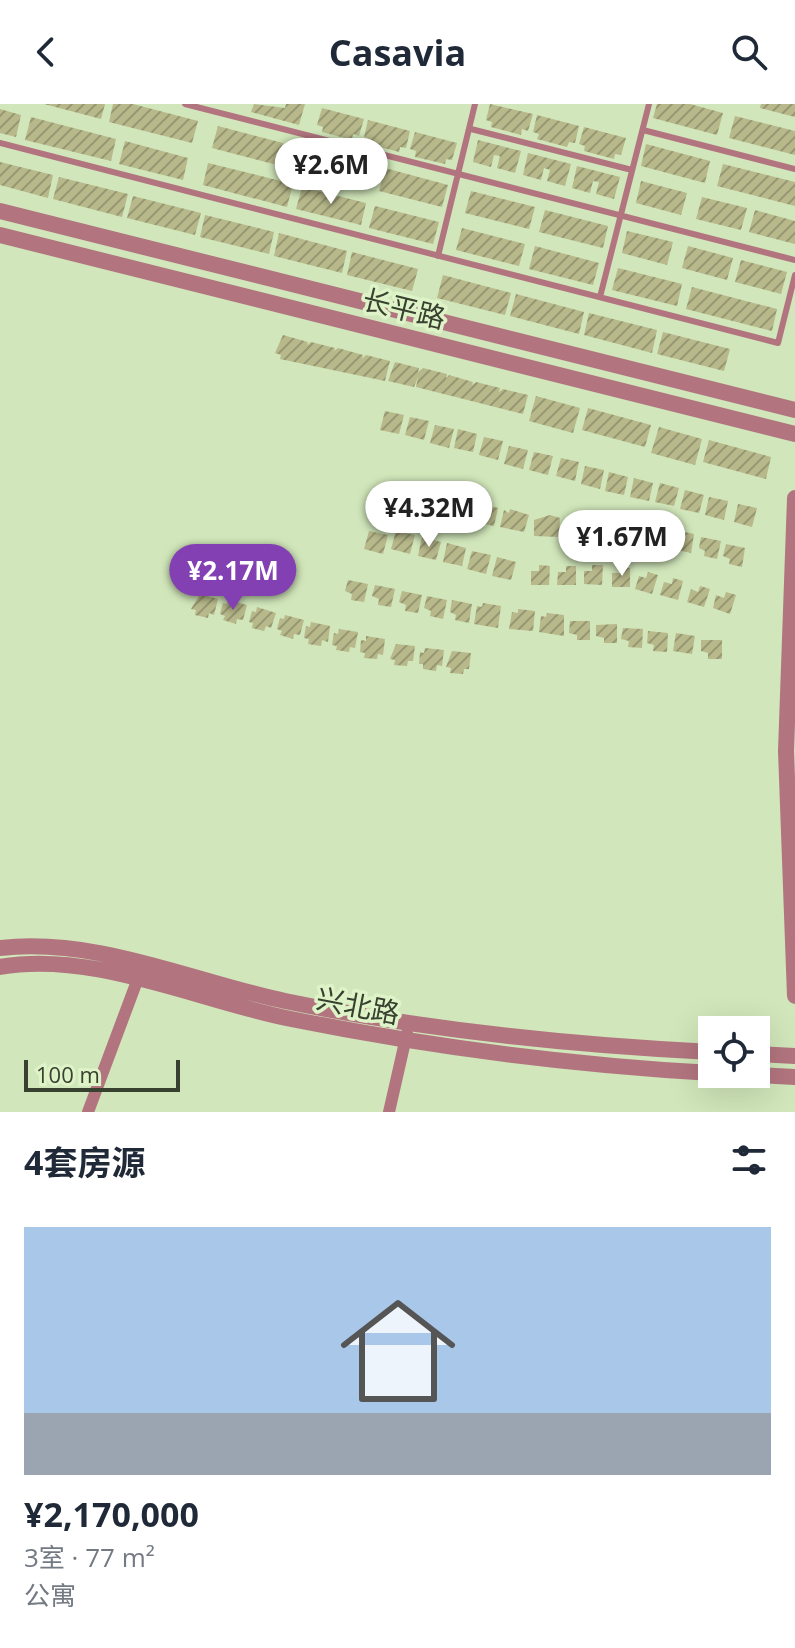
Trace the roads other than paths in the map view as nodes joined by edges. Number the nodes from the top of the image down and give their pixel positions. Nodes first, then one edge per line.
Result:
1 (185, 104) edge
2 (475, 104) edge
3 (649, 104) edge
4 (471, 129) junction
5 (643, 130) junction
6 (0, 143) edge
7 (795, 169) edge
8 (632, 170) junction
9 (459, 174) junction
10 (0, 211) edge
11 (621, 215) junction
12 (0, 235) edge
13 (438, 256) junction
14 (795, 260) edge
15 (795, 275) edge
16 (600, 297) junction
17 (795, 410) edge
18 (795, 434) edge
19 (795, 498) edge
20 (0, 948) edge
21 (0, 967) edge
22 (140, 973) junction
23 (795, 996) edge
24 (409, 1022) junction
25 (406, 1042) junction
26 (698, 1051) edge
27 (770, 1055) edge
28 (795, 1056) edge
29 (698, 1072) edge
30 (770, 1076) edge
31 (795, 1077) edge
32 (88, 1112) edge
33 (389, 1112) edge

1 - 9 lane
2 - 4 lane
3 - 5 lane
4 - 8 lane
4 - 9 lane
5 - 7 lane
5 - 8 lane
6 - 13 lane
8 - 11 lane
9 - 11 lane
9 - 13 lane
10 - 17 street, 长平路
11 - 14 lane
11 - 16 lane
12 - 18 street, 长平路
13 - 16 lane
15 - 16 lane
19 - 23 street
20 - 22 street, 兴北路
21 - 22 street, 兴北路
22 - 24 street, 兴北路
22 - 25 street, 兴北路
22 - 32 street
24 - 25 street
24 - 26 street, 兴北路
25 - 29 street, 兴北路
25 - 33 street
27 - 28 street
30 - 31 street

